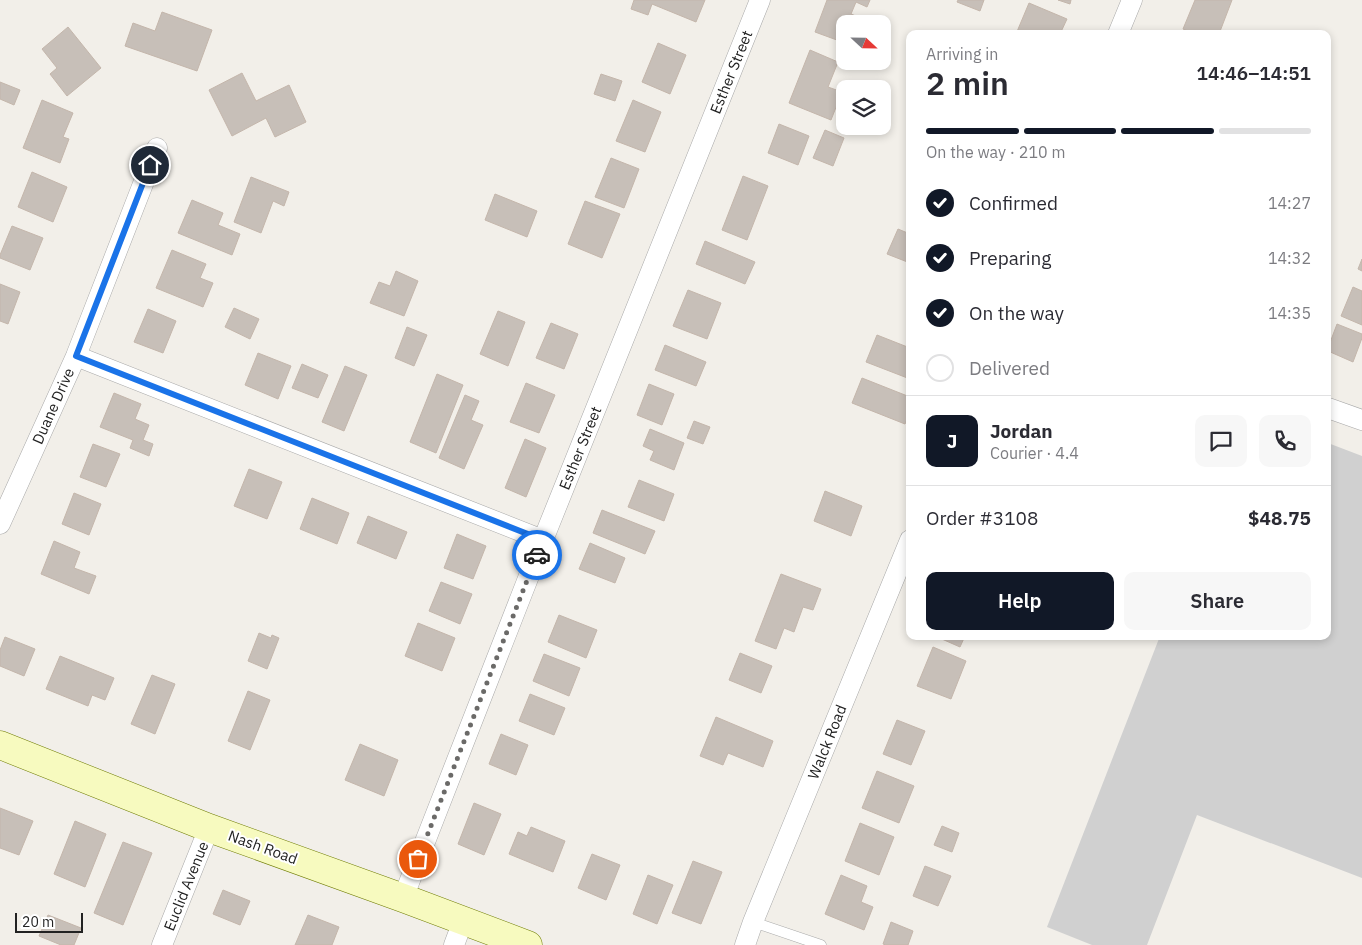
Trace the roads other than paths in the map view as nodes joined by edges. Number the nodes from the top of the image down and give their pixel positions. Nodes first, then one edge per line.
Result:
1 (760, 0) edge
2 (1132, 0) edge
3 (1120, 30) edge
4 (157, 148) dead end
5 (76, 356) junction
6 (1331, 409) edge
7 (1362, 420) edge
8 (0, 524) edge
9 (543, 540) junction
10 (906, 550) edge
11 (0, 745) edge
12 (209, 828) junction
13 (403, 898) junction
14 (753, 922) junction
15 (458, 933) edge
16 (162, 945) edge
17 (528, 945) edge
18 (745, 945) edge
19 (821, 945) edge

1 - 9 street, Esther Street
2 - 3 street
4 - 5 street, Duane Drive
5 - 8 street, Duane Drive
5 - 9 street
6 - 7 street
9 - 13 street, Esther Street
10 - 14 street, Walck Road
11 - 12 main road, Nash Road
12 - 13 main road, Nash Road
12 - 16 street, Euclid Avenue
13 - 15 main road, Nash Road
14 - 18 street, Walck Road
14 - 19 lane
15 - 17 main road, Nash Road

